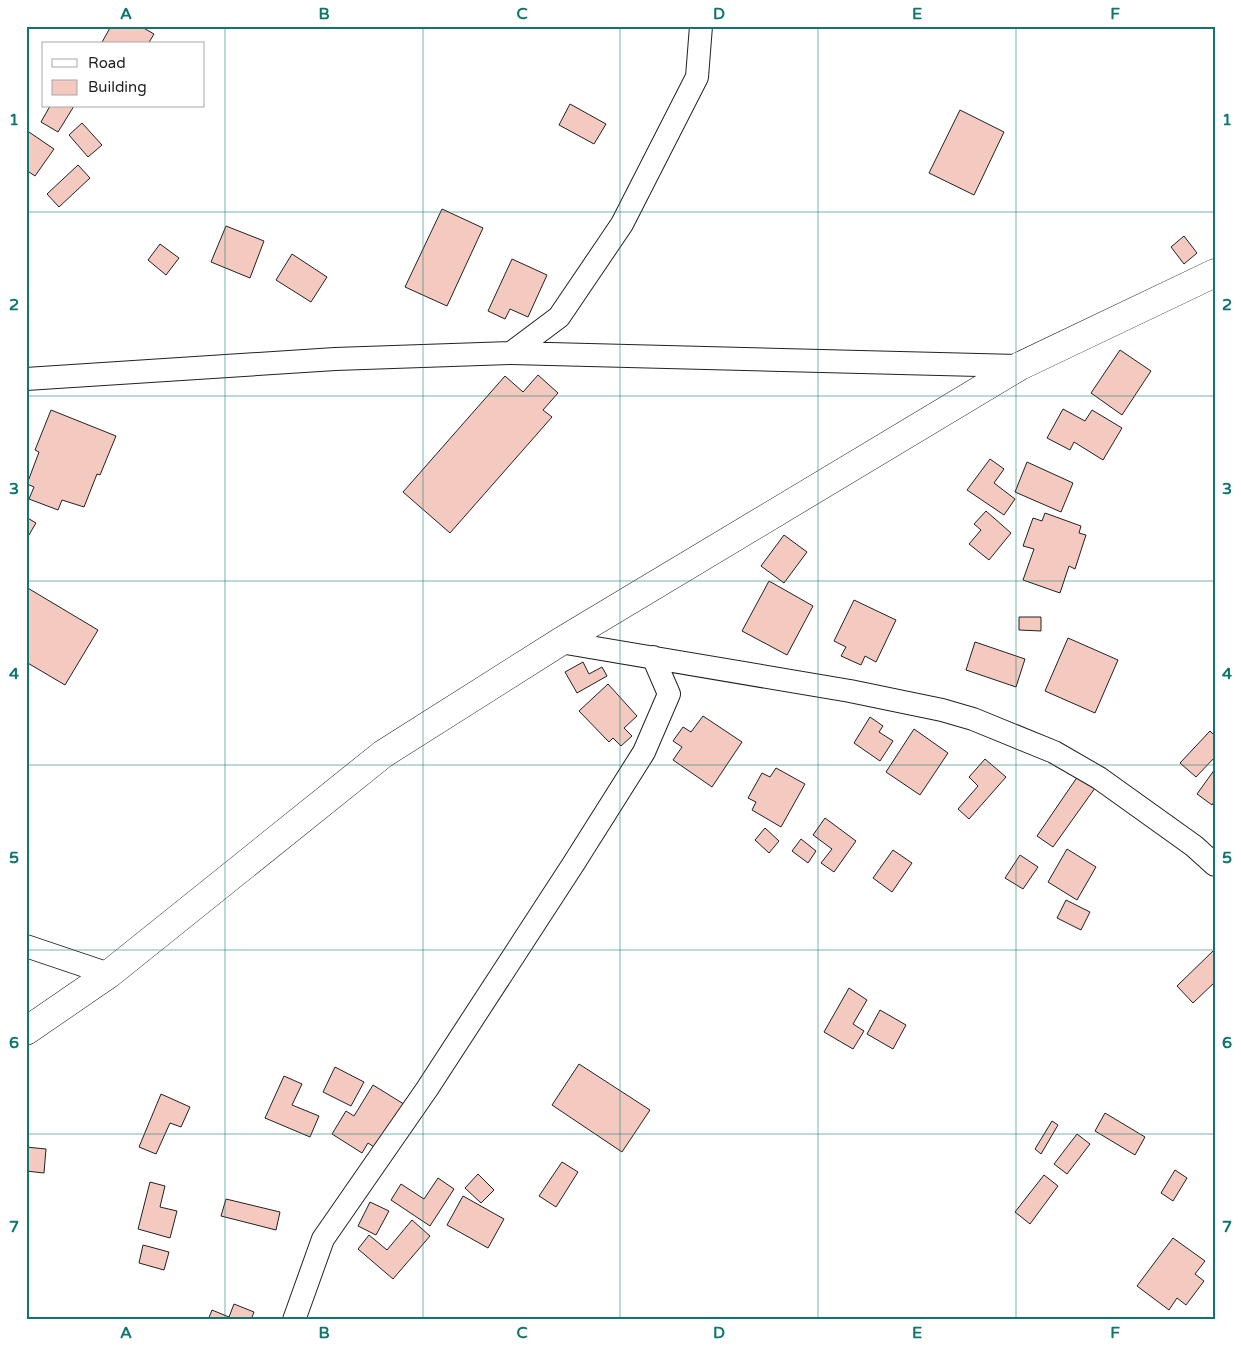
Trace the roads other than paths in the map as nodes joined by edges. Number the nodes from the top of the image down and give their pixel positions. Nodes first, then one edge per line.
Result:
1 (701, 26) edge
2 (1215, 273) edge
3 (511, 353) junction
4 (1020, 366) junction
5 (26, 379) edge
6 (560, 642) junction
7 (653, 657) junction
8 (1215, 865) edge
9 (26, 946) edge
10 (109, 974) junction
11 (26, 1031) edge
12 (294, 1320) edge

1 - 3 street
2 - 4 main road
3 - 4 street
3 - 5 street
4 - 6 main road
6 - 7 street
6 - 10 main road
7 - 8 street
7 - 12 street
9 - 10 street
10 - 11 main road

